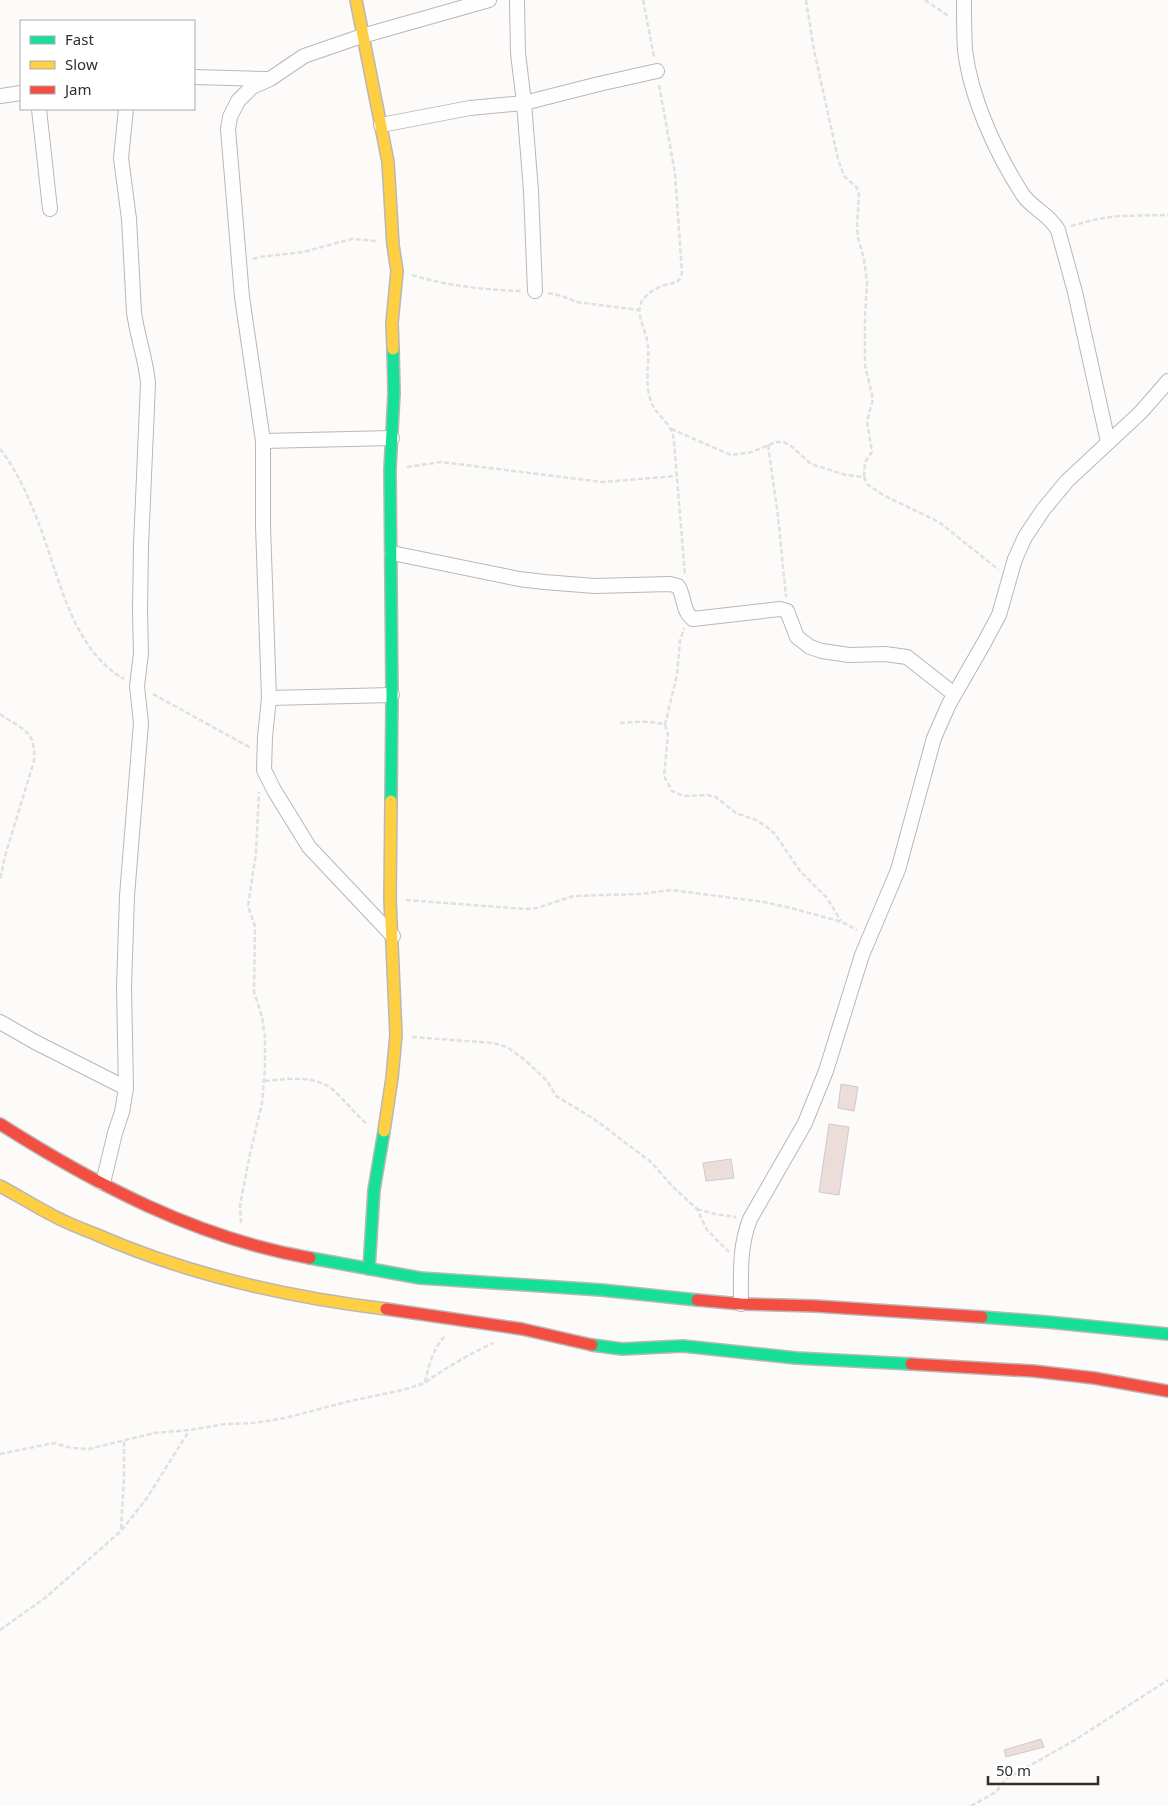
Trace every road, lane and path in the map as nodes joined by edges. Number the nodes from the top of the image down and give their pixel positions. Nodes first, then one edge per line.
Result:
1 (356, 0) edge
2 (489, 0) edge
3 (516, 0) edge
4 (643, 0) edge
5 (806, 0) edge
6 (925, 0) edge
7 (964, 0) edge
8 (964, 25) junction
9 (362, 36) junction
10 (657, 71) junction
11 (195, 77) edge
12 (270, 79) junction
13 (20, 93) edge
14 (0, 96) edge
15 (524, 103) junction
16 (39, 110) edge
17 (126, 110) edge
18 (381, 126) junction
19 (50, 209) dead end
20 (1168, 215) edge
21 (1058, 230) junction
22 (393, 244) junction
23 (239, 265) junction
24 (397, 270) junction
25 (535, 291) junction
26 (639, 310) junction
27 (1168, 381) edge
28 (671, 429) junction
29 (392, 438) junction
30 (263, 441) junction
31 (1108, 442) junction
32 (768, 445) junction
33 (0, 449) edge
34 (390, 470) junction
35 (676, 476) junction
36 (864, 477) junction
37 (392, 553) junction
38 (1010, 578) junction
39 (678, 586) junction
40 (787, 612) junction
41 (688, 615) junction
42 (138, 686) junction
43 (954, 694) junction
44 (392, 695) junction
45 (269, 698) junction
46 (0, 714) edge
47 (620, 723) dead end
48 (665, 726) junction
49 (264, 762) junction
50 (268, 779) junction
51 (0, 880) edge
52 (390, 899) junction
53 (842, 922) junction
54 (393, 936) junction
55 (870, 936) junction
56 (0, 1022) edge
57 (396, 1036) junction
58 (265, 1081) junction
59 (126, 1088) junction
60 (0, 1124) edge
61 (383, 1132) junction
62 (102, 1183) junction
63 (0, 1186) edge
64 (697, 1209) junction
65 (750, 1219) junction
66 (242, 1243) junction
67 (741, 1260) junction
68 (369, 1269) junction
69 (741, 1304) junction
70 (459, 1319) junction
71 (1168, 1334) edge
72 (498, 1340) dead end
73 (425, 1383) junction
74 (1168, 1391) edge
75 (190, 1430) junction
76 (124, 1440) junction
77 (0, 1454) edge
78 (121, 1531) junction
79 (0, 1630) edge
80 (1168, 1680) edge
81 (971, 1806) edge

1 - 9 street
2 - 9 street
3 - 15 street
4 - 10 path
5 - 36 path
6 - 8 path
7 - 8 street
8 - 21 street
9 - 12 street
9 - 18 street
10 - 15 street
10 - 26 path
11 - 12 street
12 - 23 street
13 - 14 street
15 - 18 street
15 - 25 street
16 - 19 street
17 - 42 street
18 - 22 street
20 - 21 path
21 - 31 street
22 - 23 path
22 - 24 street
23 - 30 street
24 - 25 path
24 - 29 street
25 - 26 path
26 - 28 path
27 - 31 street
28 - 32 path
28 - 35 path
29 - 30 street
29 - 34 street
30 - 45 street
31 - 38 street
32 - 36 path
32 - 40 path
33 - 42 path
34 - 35 path
34 - 37 street
35 - 39 path
36 - 38 path
37 - 39 street
37 - 44 street
38 - 43 street
39 - 41 street
40 - 41 street
40 - 43 street
41 - 48 path
42 - 49 path
42 - 59 street
43 - 55 street
44 - 45 street
44 - 52 street
45 - 49 street
46 - 51 path
47 - 48 path
48 - 53 path
49 - 50 street
50 - 54 street
50 - 58 path
52 - 53 path
52 - 54 street
53 - 55 path
54 - 57 street
55 - 65 street
56 - 59 street
57 - 61 street
57 - 64 path
58 - 61 path
58 - 66 path
59 - 62 street
60 - 62 street
61 - 68 street
62 - 66 street
63 - 70 street
64 - 65 path
64 - 67 path
65 - 67 street
66 - 68 street
67 - 69 street
68 - 69 street
69 - 71 street
70 - 73 path
70 - 74 street
72 - 73 path
73 - 75 path
75 - 76 path
75 - 78 path
76 - 77 path
76 - 78 path
78 - 79 path
80 - 81 path

